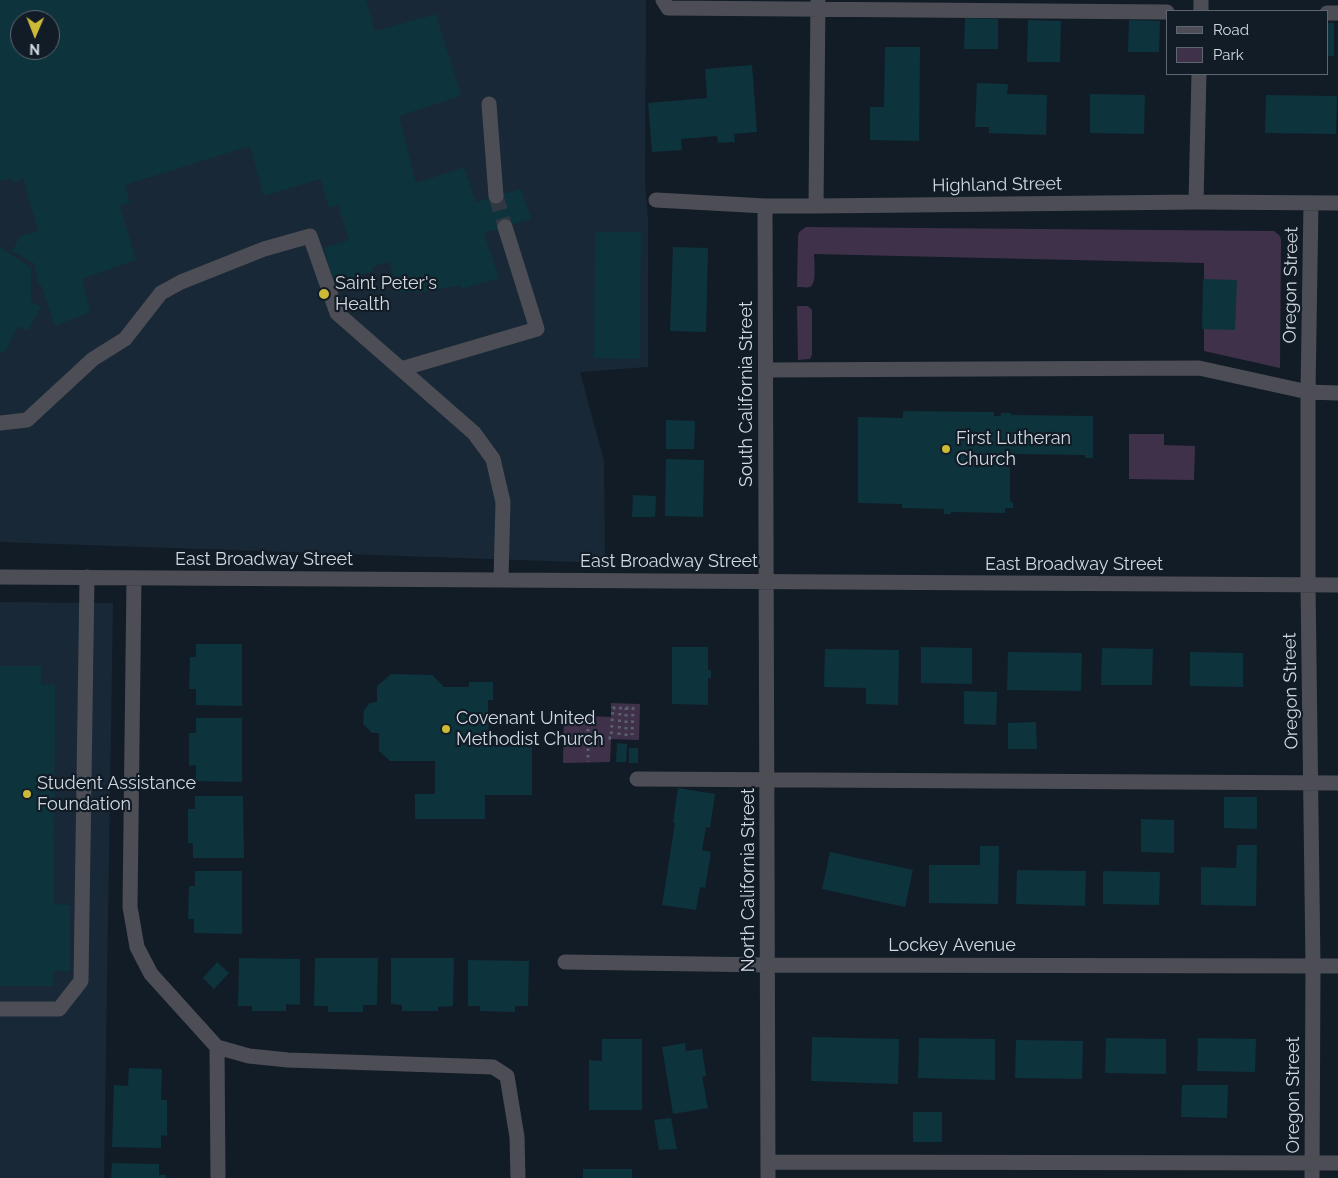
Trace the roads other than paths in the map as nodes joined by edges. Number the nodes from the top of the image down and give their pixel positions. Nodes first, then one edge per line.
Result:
1 (663, 0) edge
2 (818, 5) edge
3 (1011, 6) edge
4 (1166, 12) edge
5 (1199, 75) edge
6 (489, 104) dead end
7 (496, 196) tunnel mouth
8 (656, 200) dead end
9 (1196, 202) junction
10 (1310, 203) junction
11 (1338, 203) edge
12 (765, 206) junction
13 (816, 206) junction
14 (505, 227) tunnel mouth
15 (401, 369) junction
16 (766, 370) junction
17 (1308, 392) junction
18 (1338, 393) edge
19 (0, 422) edge
20 (0, 577) edge
21 (87, 577) junction
22 (134, 578) junction
23 (501, 580) junction
24 (767, 582) junction
25 (1308, 585) junction
26 (1338, 585) edge
27 (637, 779) dead end
28 (768, 779) junction
29 (1311, 783) junction
30 (1338, 783) edge
31 (565, 962) dead end
32 (768, 965) junction
33 (1314, 966) junction
34 (1338, 966) edge
35 (0, 1009) edge
36 (217, 1047) junction
37 (768, 1162) junction
38 (1338, 1163) edge
39 (1312, 1171) edge
40 (218, 1178) edge
41 (518, 1178) edge
42 (768, 1178) edge

1 - 2 street
2 - 3 street
2 - 13 street
3 - 4 street
5 - 9 street
6 - 7 street
8 - 12 street, Highland Street
9 - 10 street, Highland Street
9 - 13 street, Highland Street
10 - 11 street, Highland Street
10 - 17 street, Oregon Street
12 - 13 street, Highland Street
12 - 16 street, South California Street
14 - 15 street
15 - 19 street
15 - 23 street
16 - 17 street
16 - 24 street, South California Street
17 - 18 street
17 - 25 street, Oregon Street
20 - 21 street, East Broadway Street
21 - 22 street, East Broadway Street
21 - 35 street
22 - 23 street, East Broadway Street
22 - 36 street
23 - 24 street, East Broadway Street
24 - 25 street, East Broadway Street
24 - 28 street, North California Street
25 - 26 street, East Broadway Street
25 - 29 street, Oregon Street
27 - 28 street
28 - 29 street
28 - 32 street, North California Street
29 - 30 street
29 - 33 street, Oregon Street
31 - 32 street, Lockey Avenue
32 - 33 street, Lockey Avenue
32 - 37 street, North California Street
33 - 34 street, Lockey Avenue
33 - 39 street, Oregon Street
36 - 40 street
36 - 41 street
37 - 39 street
37 - 42 street, North California Street
38 - 39 street

